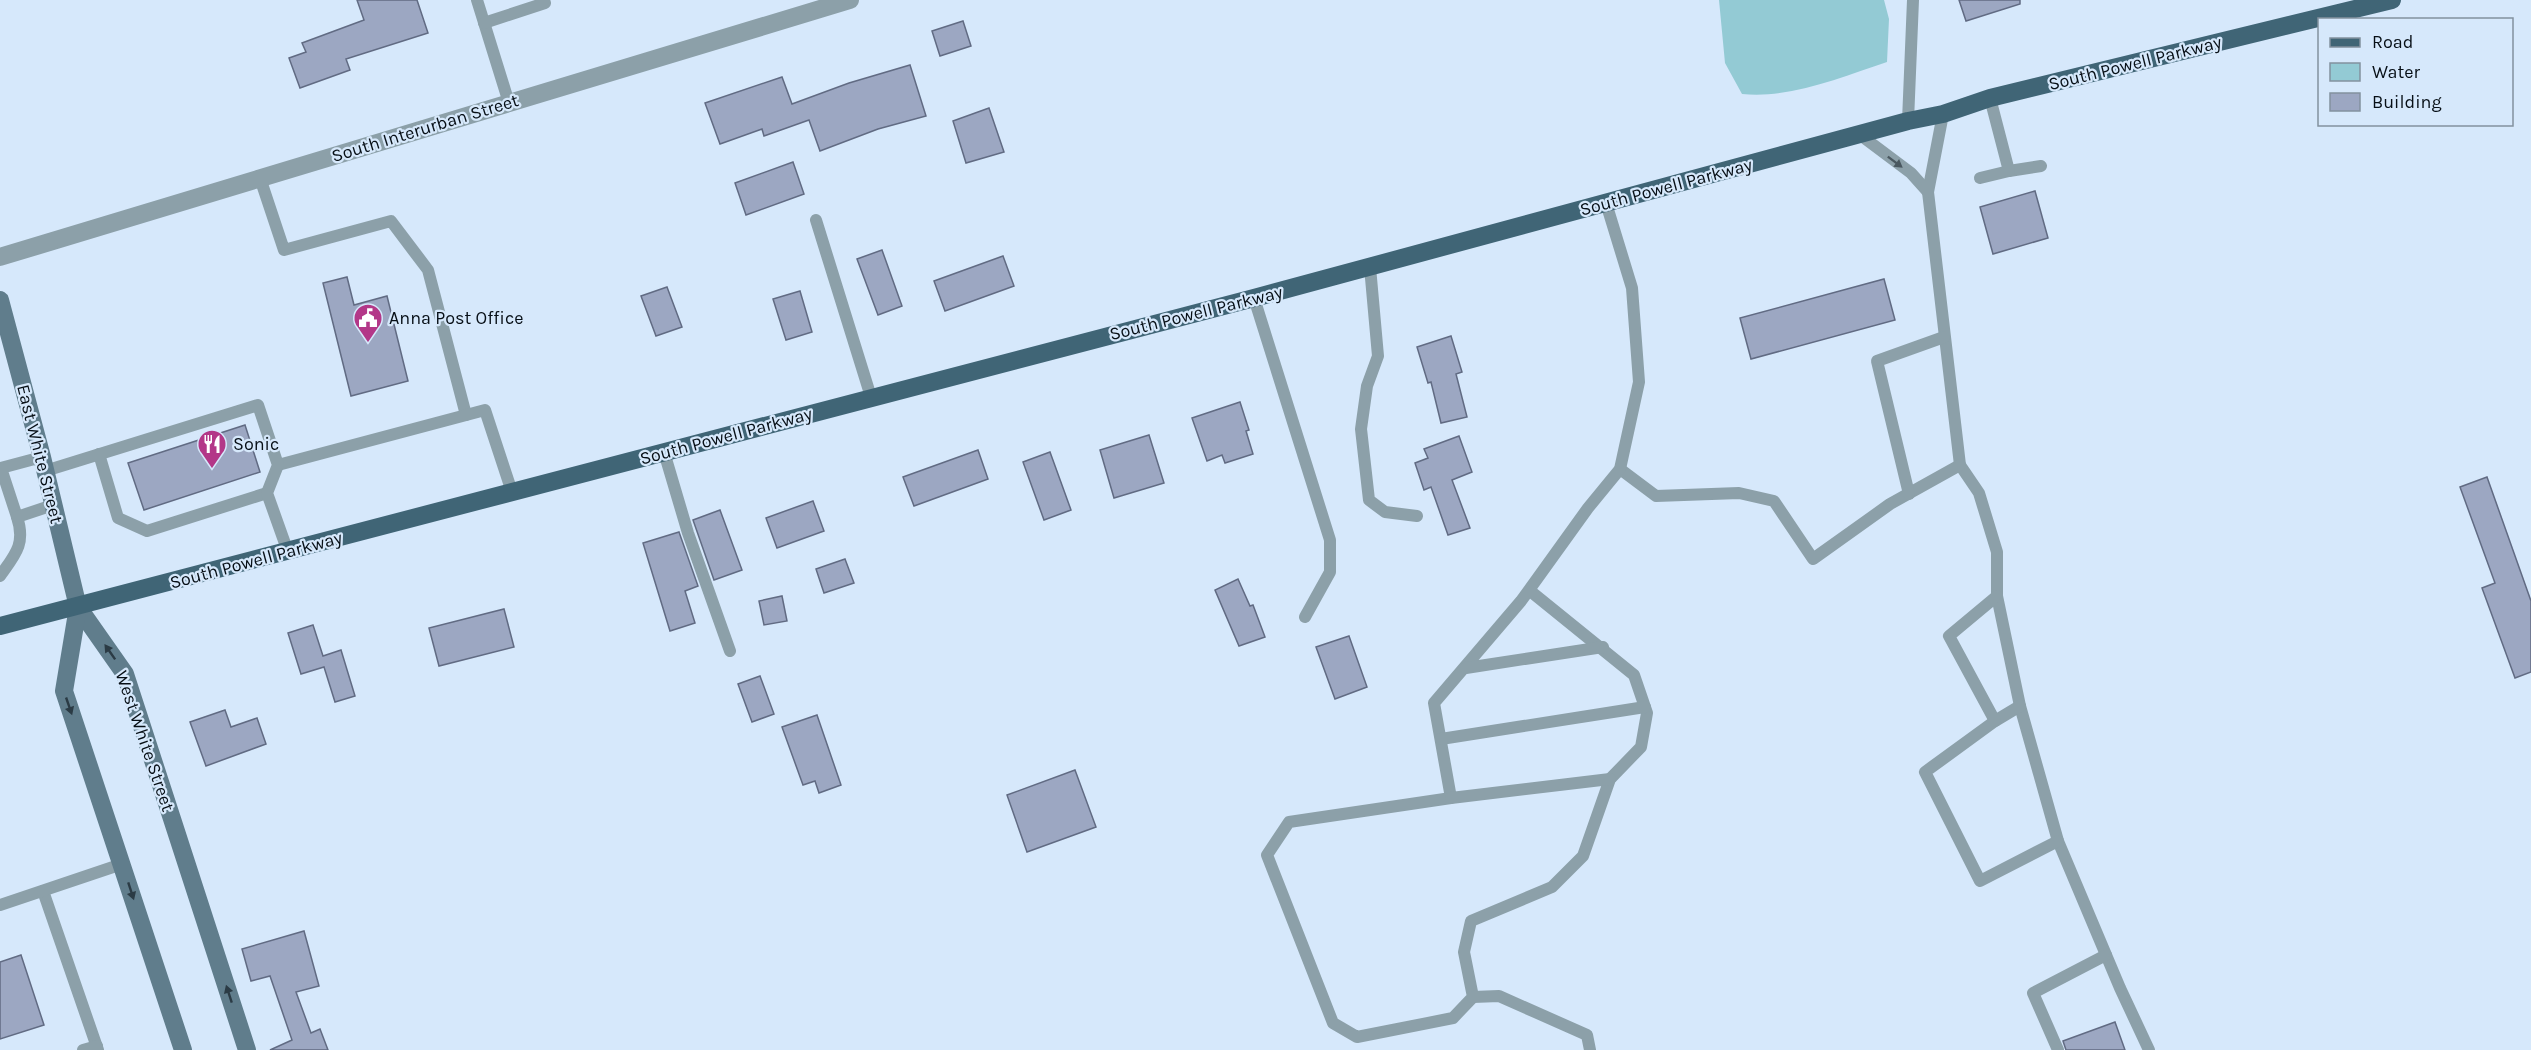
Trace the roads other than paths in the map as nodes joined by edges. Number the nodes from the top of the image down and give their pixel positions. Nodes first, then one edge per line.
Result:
1 (477, 0) edge
2 (850, 0) edge
3 (1913, 0) edge
4 (2392, 0) edge
5 (545, 3) dead end
6 (2318, 18) edge
7 (2318, 18) edge
8 (484, 23) junction
9 (1990, 98) junction
10 (509, 103) junction
11 (1943, 114) junction
12 (1908, 121) junction
13 (1859, 134) junction
14 (2042, 166) dead end
15 (2009, 171) junction
16 (260, 178) junction
17 (1980, 178) dead end
18 (1928, 192) junction
19 (1606, 203) junction
20 (816, 220) dead end
21 (0, 257) edge
22 (1370, 267) junction
23 (1254, 298) junction
24 (0, 300) edge
25 (1944, 337) junction
26 (871, 397) junction
27 (466, 415) junction
28 (664, 452) junction
29 (99, 454) junction
30 (44, 464) junction
31 (278, 465) junction
32 (1960, 465) junction
33 (1620, 468) junction
34 (512, 492) junction
35 (267, 493) junction
36 (1909, 494) junction
37 (53, 505) junction
38 (1417, 516) dead end
39 (17, 517) junction
40 (288, 552) junction
41 (0, 576) edge
42 (1529, 590) junction
43 (1996, 596) junction
44 (78, 607) junction
45 (1305, 617) dead end
46 (0, 626) edge
47 (1603, 647) junction
48 (730, 651) dead end
49 (1466, 668) junction
50 (2020, 706) junction
51 (1645, 707) junction
52 (1995, 721) junction
53 (1441, 739) junction
54 (1610, 779) junction
55 (1451, 798) junction
56 (2058, 841) junction
57 (122, 864) junction
58 (43, 891) junction
59 (0, 905) edge
60 (2106, 955) junction
61 (1473, 997) junction
62 (98, 1048) edge
63 (82, 1050) edge
64 (183, 1050) edge
65 (247, 1050) edge
66 (1590, 1050) edge
67 (2058, 1050) edge
68 (2149, 1050) edge

1 - 8 lane
2 - 10 street, South Interurban Street
3 - 12 lane
4 - 7 main road, South Powell Parkway
5 - 8 lane
6 - 9 main road, South Powell Parkway
8 - 10 lane
9 - 11 main road, South Powell Parkway
9 - 15 lane
10 - 16 street, South Interurban Street
11 - 12 main road, South Powell Parkway
11 - 18 lane
12 - 13 main road, South Powell Parkway
13 -> 18 lane
13 - 19 main road, South Powell Parkway
14 - 15 lane
15 - 17 lane
16 - 21 street, South Interurban Street
16 - 27 lane
18 - 25 lane
19 - 22 main road, South Powell Parkway
19 - 33 lane
20 - 26 lane
22 - 23 main road, South Powell Parkway
22 - 38 lane
23 - 26 main road, South Powell Parkway
23 - 45 lane
24 - 30 main road, East White Street
25 - 32 lane
25 - 36 lane
26 - 28 main road, South Powell Parkway
27 - 31 lane
27 - 34 lane
28 - 34 main road, South Powell Parkway
28 - 48 lane
29 - 30 lane
29 - 31 lane
29 - 35 lane
30 - 37 main road, East White Street
30 - 39 lane
31 - 35 lane
32 - 36 lane
32 - 43 lane
33 - 36 lane
33 - 42 lane
34 - 40 main road, South Powell Parkway
35 - 40 lane
37 - 39 lane
37 - 44 main road, East White Street
39 - 41 lane
40 - 44 main road, South Powell Parkway
42 - 47 lane
42 - 49 lane
43 - 50 lane
43 - 52 lane
44 - 46 main road, South Powell Parkway
44 -> 57 main road
65 -> 44 main road, West White Street
47 - 49 lane
47 - 51 lane
49 - 53 lane
50 - 52 lane
50 - 56 lane
51 - 53 lane
51 - 54 lane
52 - 56 lane
53 - 55 lane
54 - 55 lane
54 - 61 lane
55 - 61 lane
56 - 60 lane
57 - 58 lane
57 -> 64 main road
58 - 59 lane
58 - 62 lane
60 - 67 lane
60 - 68 lane
61 - 66 lane
62 - 63 lane

